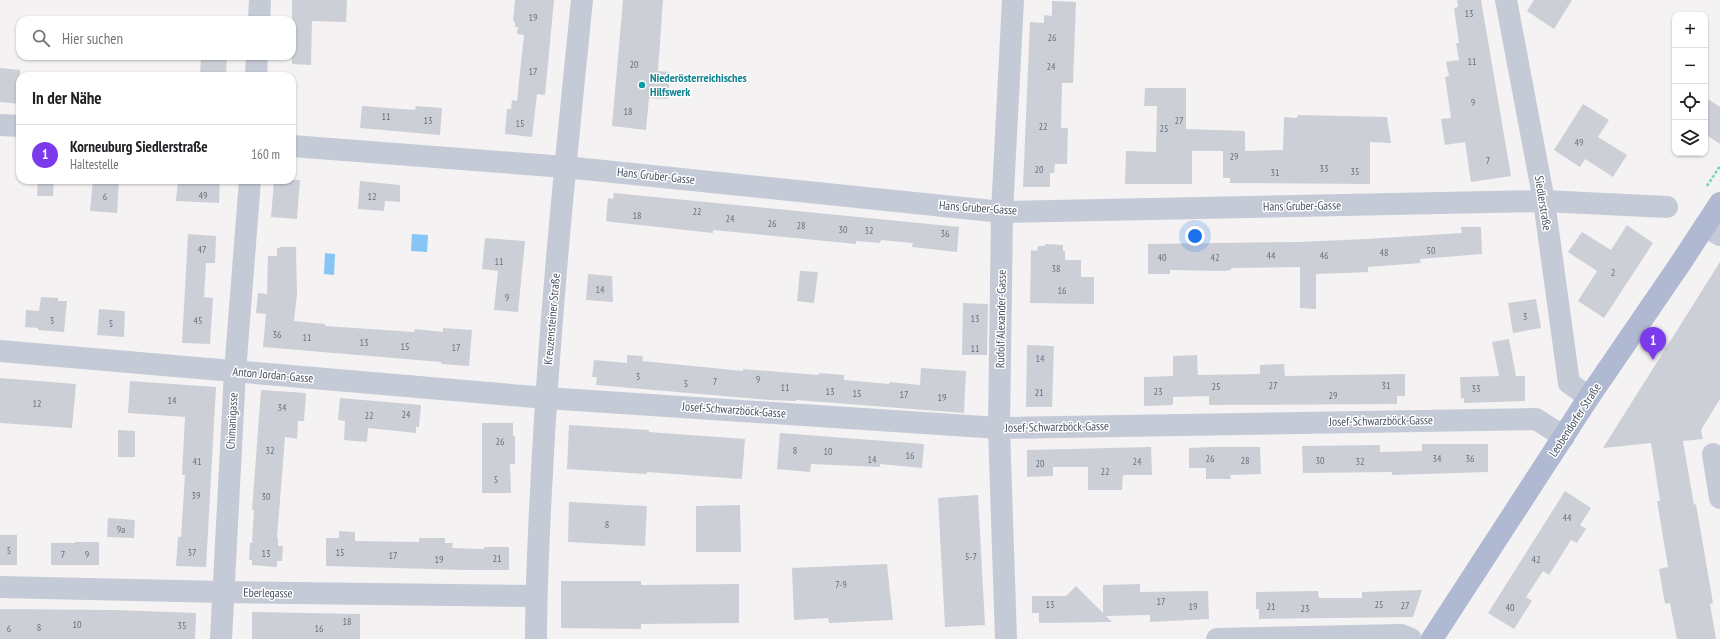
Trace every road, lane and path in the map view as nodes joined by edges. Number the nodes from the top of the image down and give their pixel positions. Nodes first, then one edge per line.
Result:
1 (260, 0) edge
2 (582, 0) edge
3 (1013, 0) edge
4 (1506, 0) edge
5 (259, 16) edge
6 (257, 60) edge
7 (256, 72) edge
8 (0, 125) edge
9 (16, 126) edge
10 (296, 146) edge
11 (565, 167) junction
12 (250, 184) edge
13 (1544, 201) junction
14 (1720, 203) edge
15 (1668, 208) dead end
16 (1002, 212) junction
17 (1713, 230) edge
18 (0, 351) edge
19 (235, 372) junction
20 (1589, 397) junction
21 (546, 398) junction
22 (999, 428) junction
23 (1564, 437) junction
24 (1713, 454) dead end
25 (1720, 498) edge
26 (0, 587) edge
27 (223, 592) junction
28 (536, 596) junction
29 (221, 639) edge
30 (536, 639) edge
31 (1006, 639) edge
32 (1217, 639) edge
33 (1411, 639) edge
34 (1432, 639) edge

1 - 5 street
2 - 11 street, Kreuzensteiner Straße
3 - 16 street, Rudolf Alexander-Gasse
4 - 13 street, Siedlerstraße
6 - 7 street
8 - 9 street
10 - 11 street, Hans Gruber-Gasse
11 - 16 street, Hans Gruber-Gasse
11 - 21 street, Kreuzensteiner Straße
12 - 19 street, Chimanigasse
13 - 15 street, Hans Gruber-Gasse
13 - 16 street, Hans Gruber-Gasse
13 - 20 street, Siedlerstraße
14 - 17 main road, Leobendorfer Straße
16 - 22 street, Rudolf Alexander-Gasse
17 - 20 main road, Leobendorfer Straße
18 - 19 street, Anton Jordan-Gasse
19 - 21 street, Anton Jordan-Gasse
19 - 27 street, Chimanigasse
20 - 23 main road, Leobendorfer Straße
21 - 22 street, Josef-Schwarzböck-Gasse
21 - 28 street, Kreuzensteiner Straße
22 - 23 street, Josef-Schwarzböck-Gasse
22 - 31 street, Rudolf Alexander-Gasse
23 - 34 main road, Leobendorfer Straße
24 - 25 street
26 - 27 street, Eberlegasse
27 - 28 street, Eberlegasse
27 - 29 street, Chimanigasse
28 - 30 street, Kreuzensteiner Straße
32 - 33 street

